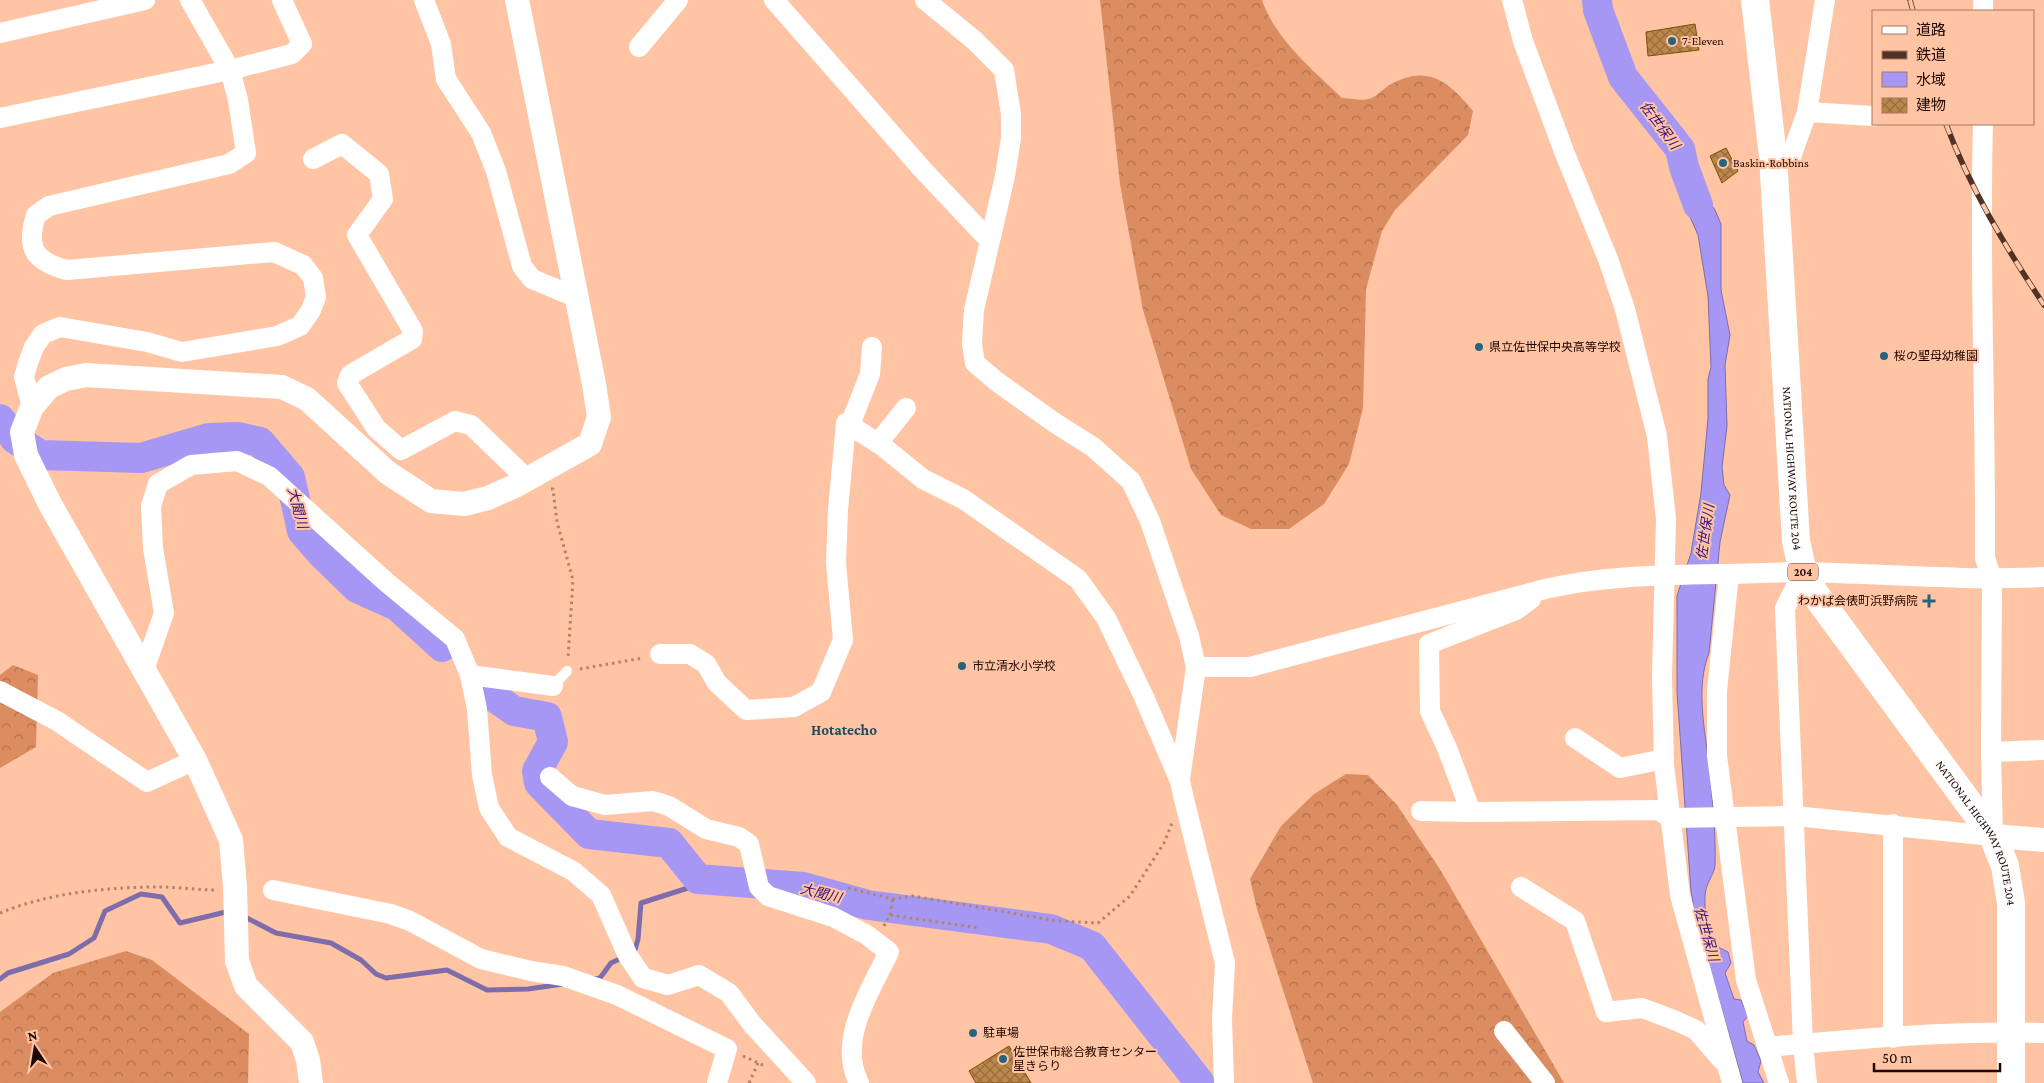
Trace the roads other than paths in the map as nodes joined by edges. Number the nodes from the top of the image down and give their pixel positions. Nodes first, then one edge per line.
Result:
1 (145, 0) edge
2 (190, 0) edge
3 (282, 0) edge
4 (424, 0) edge
5 (517, 0) edge
6 (678, 0) edge
7 (774, 0) edge
8 (925, 0) edge
9 (1512, 0) edge
10 (1755, 0) edge
11 (1825, 0) edge
12 (0, 33) edge
13 (638, 47) dead end
14 (230, 70) junction
15 (1807, 112) junction
16 (1872, 116) edge
17 (0, 118) edge
18 (1984, 125) edge
19 (1773, 157) junction
20 (313, 159) dead end
21 (989, 240) junction
22 (578, 298) junction
23 (872, 347) dead end
24 (32, 407) junction
25 (906, 408) dead end
26 (850, 425) junction
27 (878, 443) junction
28 (521, 483) junction
29 (1803, 572) junction
30 (1665, 574) junction
31 (1722, 574) junction
32 (2044, 577) edge
33 (1992, 580) junction
34 (1545, 589) junction
35 (660, 654) road end
36 (1196, 667) junction
37 (144, 670) junction
38 (567, 671) road end
39 (470, 675) junction
40 (553, 686) joint
41 (0, 691) edge
42 (1575, 738) dead end
43 (2044, 750) edge
44 (1991, 752) junction
45 (1664, 758) junction
46 (195, 760) junction
47 (550, 777) dead end
48 (1182, 790) junction
49 (1421, 810) dead end
50 (1471, 812) junction
51 (1795, 816) junction
52 (1671, 818) junction
53 (1725, 818) junction
54 (1893, 824) junction
55 (1993, 836) junction
56 (2044, 840) edge
57 (1521, 887) dead end
58 (273, 890) dead end
59 (1504, 1031) dead end
60 (2011, 1032) junction
61 (2044, 1033) edge
62 (1893, 1038) junction
63 (1803, 1044) junction
64 (1767, 1047) junction
65 (1729, 1074) edge
66 (311, 1083) edge
67 (717, 1083) edge
68 (806, 1083) edge
69 (859, 1083) edge
70 (1224, 1083) edge
71 (1545, 1083) edge
72 (1779, 1083) edge
73 (1806, 1083) edge
74 (2011, 1083) edge

1 - 12 street
2 - 14 street
3 - 14 street
4 - 22 street
5 - 22 street
6 - 13 street
7 - 21 street
8 - 21 street
9 - 30 street
10 - 19 highway, NATIONAL HIGHWAY ROUTE 204 / 204
11 - 15 street
14 - 17 street
14 - 24 street
15 - 16 street
15 - 19 street
18 - 33 street
19 - 29 highway, NATIONAL HIGHWAY ROUTE 204 / 204
20 - 28 street
21 - 36 street
22 - 28 street
23 - 26 street
24 - 28 street
24 - 37 street
25 - 27 street
26 - 27 street
26 - 35 street
27 - 48 street
29 - 31 street
29 - 33 street
29 - 51 street
29 - 55 highway, NATIONAL HIGHWAY ROUTE 204 / 204
30 - 31 street
30 - 34 street
30 - 45 street
31 - 53 street
32 - 33 street
33 - 44 street
34 - 36 street
34 - 50 street
36 - 48 street
37 - 39 street
37 - 46 street
38 - 40 lane
39 - 40 street
39 - 68 street
41 - 46 street
42 - 45 street
43 - 44 street
44 - 55 street
45 - 52 street
46 - 66 street
47 - 69 street
48 - 70 street
49 - 50 street
50 - 52 street
51 - 53 street
51 - 54 street
51 - 63 street
52 - 53 street
52 - 65 street
53 - 64 street
54 - 55 street
54 - 62 street
55 - 56 street
55 - 60 highway, NATIONAL HIGHWAY ROUTE 204 / 204
57 - 65 street
58 - 67 street
59 - 71 street
60 - 61 street
60 - 62 street
60 - 74 highway, NATIONAL HIGHWAY ROUTE 204 / 204
62 - 63 street
63 - 64 street
63 - 73 street
64 - 72 street

